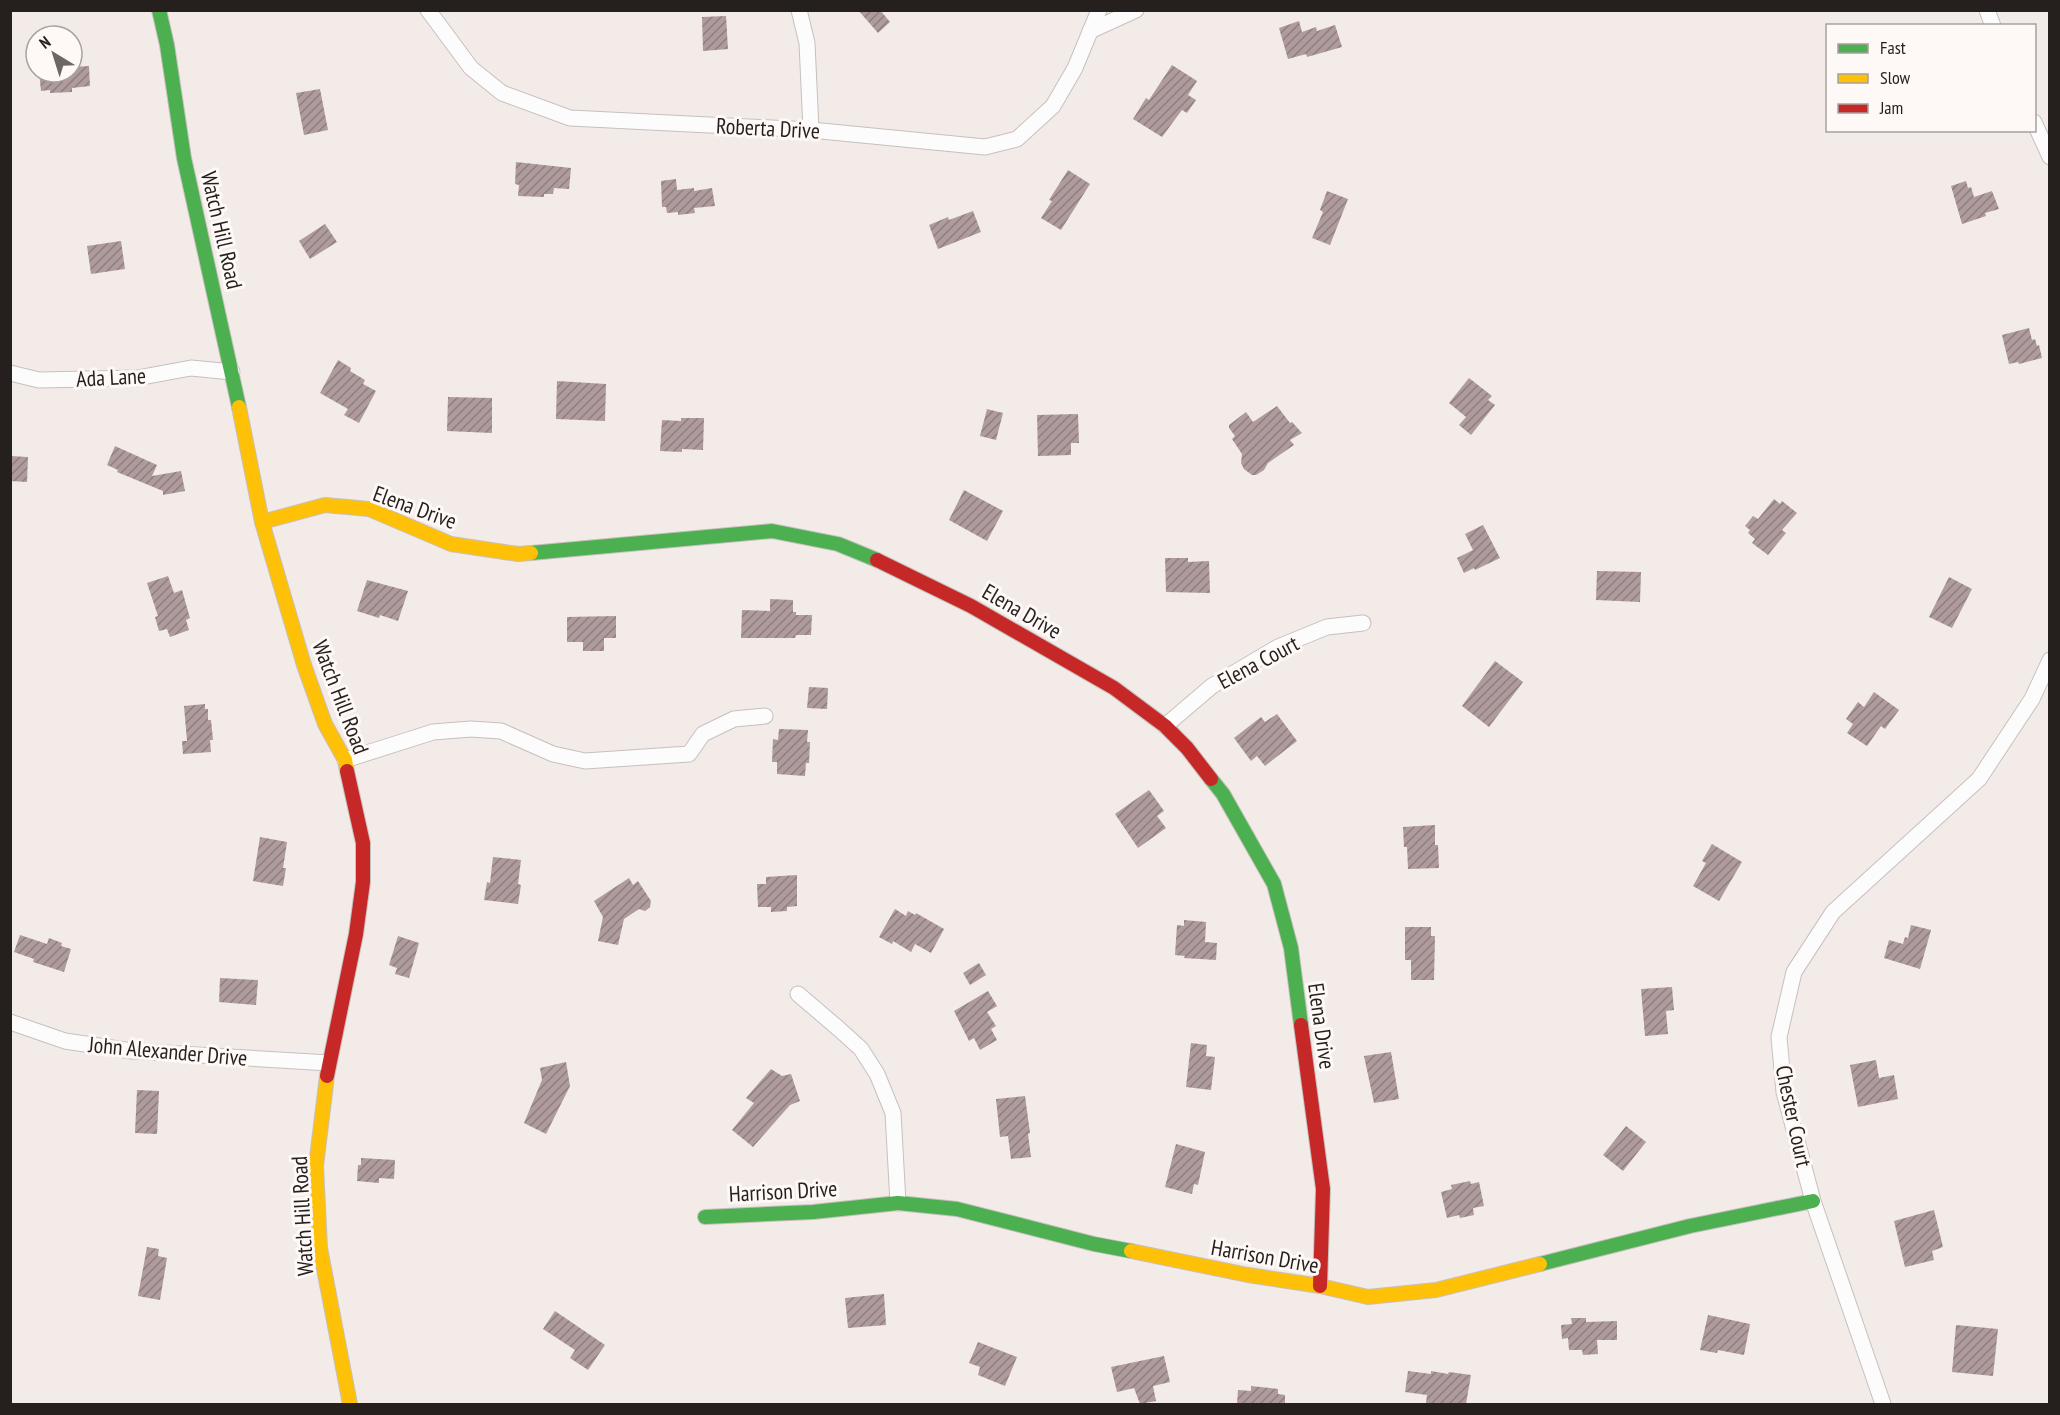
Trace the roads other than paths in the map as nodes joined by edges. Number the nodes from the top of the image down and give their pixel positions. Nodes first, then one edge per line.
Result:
1 (159, 10) edge
2 (428, 10) edge
3 (799, 10) edge
4 (1099, 10) edge
5 (1136, 10) edge
6 (1987, 10) edge
7 (1993, 24) edge
8 (1090, 31) junction
9 (2036, 127) edge
10 (811, 130) junction
11 (2049, 157) edge
12 (232, 372) junction
13 (10, 373) edge
14 (262, 522) junction
15 (1363, 623) dead end
16 (2049, 660) edge
17 (765, 716) dead end
18 (1165, 726) junction
19 (345, 760) junction
20 (798, 994) dead end
21 (10, 1022) edge
22 (329, 1063) junction
23 (1814, 1201) junction
24 (898, 1203) junction
25 (705, 1217) dead end
26 (1320, 1286) junction
27 (350, 1404) edge
28 (1883, 1404) edge

1 - 12 street, Watch Hill Road
2 - 10 street, Roberta Drive
3 - 10 street
4 - 8 street, Roberta Drive
5 - 8 street
6 - 7 street
8 - 10 street, Roberta Drive
9 - 11 street
12 - 13 street, Ada Lane
12 - 14 street, Watch Hill Road
14 - 18 street, Elena Drive
14 - 19 street, Watch Hill Road
15 - 18 street, Elena Court
16 - 23 street, Chester Court
17 - 19 street
18 - 26 street, Elena Drive
19 - 22 street, Watch Hill Road
20 - 24 street
21 - 22 street, John Alexander Drive
22 - 27 street, Watch Hill Road
23 - 26 street, Harrison Drive
23 - 28 street, Chester Court
24 - 25 street, Harrison Drive
24 - 26 street, Harrison Drive

